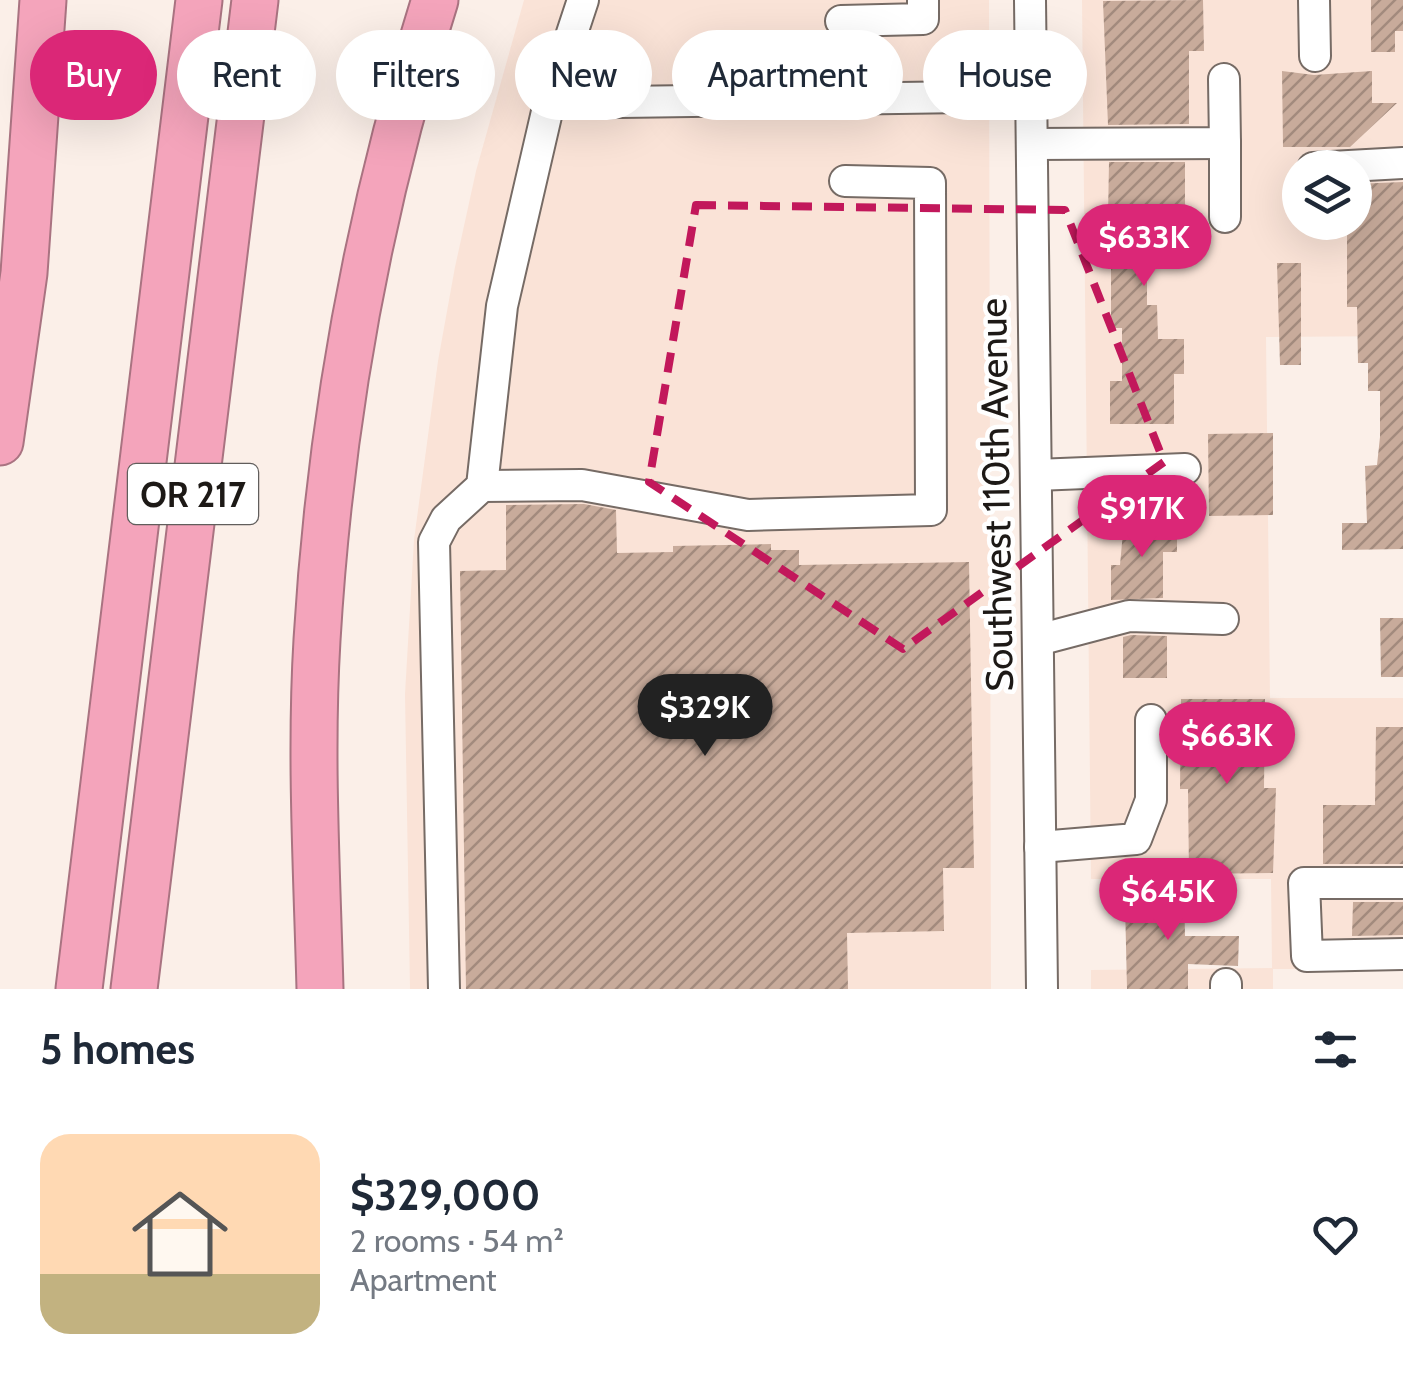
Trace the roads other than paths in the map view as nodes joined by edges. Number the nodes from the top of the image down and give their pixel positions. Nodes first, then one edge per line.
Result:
1 (43, 0) edge
2 (199, 0) edge
3 (255, 0) edge
4 (435, 0) edge
5 (583, 0) edge
6 (923, 0) edge
7 (1030, 0) edge
8 (1314, 0) edge
9 (841, 21) dead end
10 (573, 30) edge
11 (1031, 30) edge
12 (1315, 56) dead end
13 (1224, 79) dead end
14 (923, 98) edge
15 (652, 102) edge
16 (545, 120) edge
17 (1032, 120) edge
18 (1224, 143) junction
19 (1032, 144) junction
20 (1403, 163) edge
21 (1372, 165) edge
22 (844, 181) dead end
23 (1225, 217) dead end
24 (0, 442) edge
25 (1185, 469) dead end
26 (1036, 476) junction
27 (482, 486) junction
28 (1223, 619) dead end
29 (1038, 640) junction
30 (1152, 720) dead end
31 (1040, 847) junction
32 (1403, 883) edge
33 (1403, 954) edge
34 (78, 989) edge
35 (134, 989) edge
36 (320, 989) edge
37 (444, 989) edge
38 (1042, 989) edge

1 - 24 highway
2 - 34 highway, OR 217
3 - 35 highway, OR 217
4 - 36 highway
5 - 10 street
6 - 9 street
7 - 11 street, Southwest 110th Avenue
8 - 12 street
13 - 18 street
14 - 15 street
16 - 27 street
17 - 19 street, Southwest 110th Avenue
18 - 19 street
18 - 23 street
19 - 26 street, Southwest 110th Avenue
20 - 21 street
22 - 27 street
25 - 26 street
26 - 29 street, Southwest 110th Avenue
27 - 37 street
28 - 29 street
29 - 31 street, Southwest 110th Avenue
30 - 31 street
31 - 38 street, Southwest 110th Avenue
32 - 33 street

